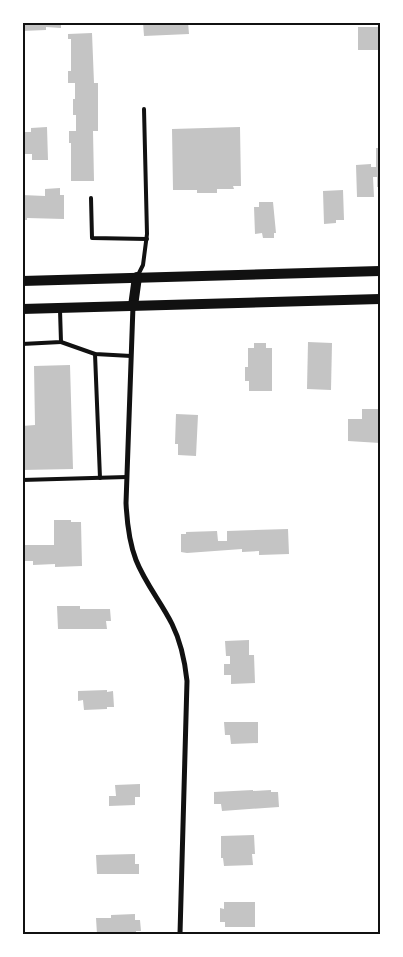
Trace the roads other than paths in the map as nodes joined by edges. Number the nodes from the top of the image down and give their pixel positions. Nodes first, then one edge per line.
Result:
1 (144, 109) dead end
2 (91, 198) dead end
3 (147, 239) junction
4 (380, 271) edge
5 (137, 278) junction
6 (22, 281) edge
7 (380, 299) edge
8 (133, 306) junction
9 (60, 308) junction
10 (22, 309) edge
11 (61, 342) junction
12 (22, 344) edge
13 (95, 354) junction
14 (131, 356) junction
15 (127, 477) junction
16 (100, 478) junction
17 (22, 480) edge
18 (180, 934) edge

1 - 3 lane
2 - 3 lane
3 - 5 lane
4 - 5 main road
5 - 6 main road
5 - 8 main road
7 - 8 main road
8 - 9 main road
8 - 14 street
9 - 10 main road
9 - 11 lane
11 - 12 lane
11 - 13 lane
13 - 14 lane
13 - 16 lane
14 - 15 street
15 - 16 lane
15 - 18 street
16 - 17 lane

